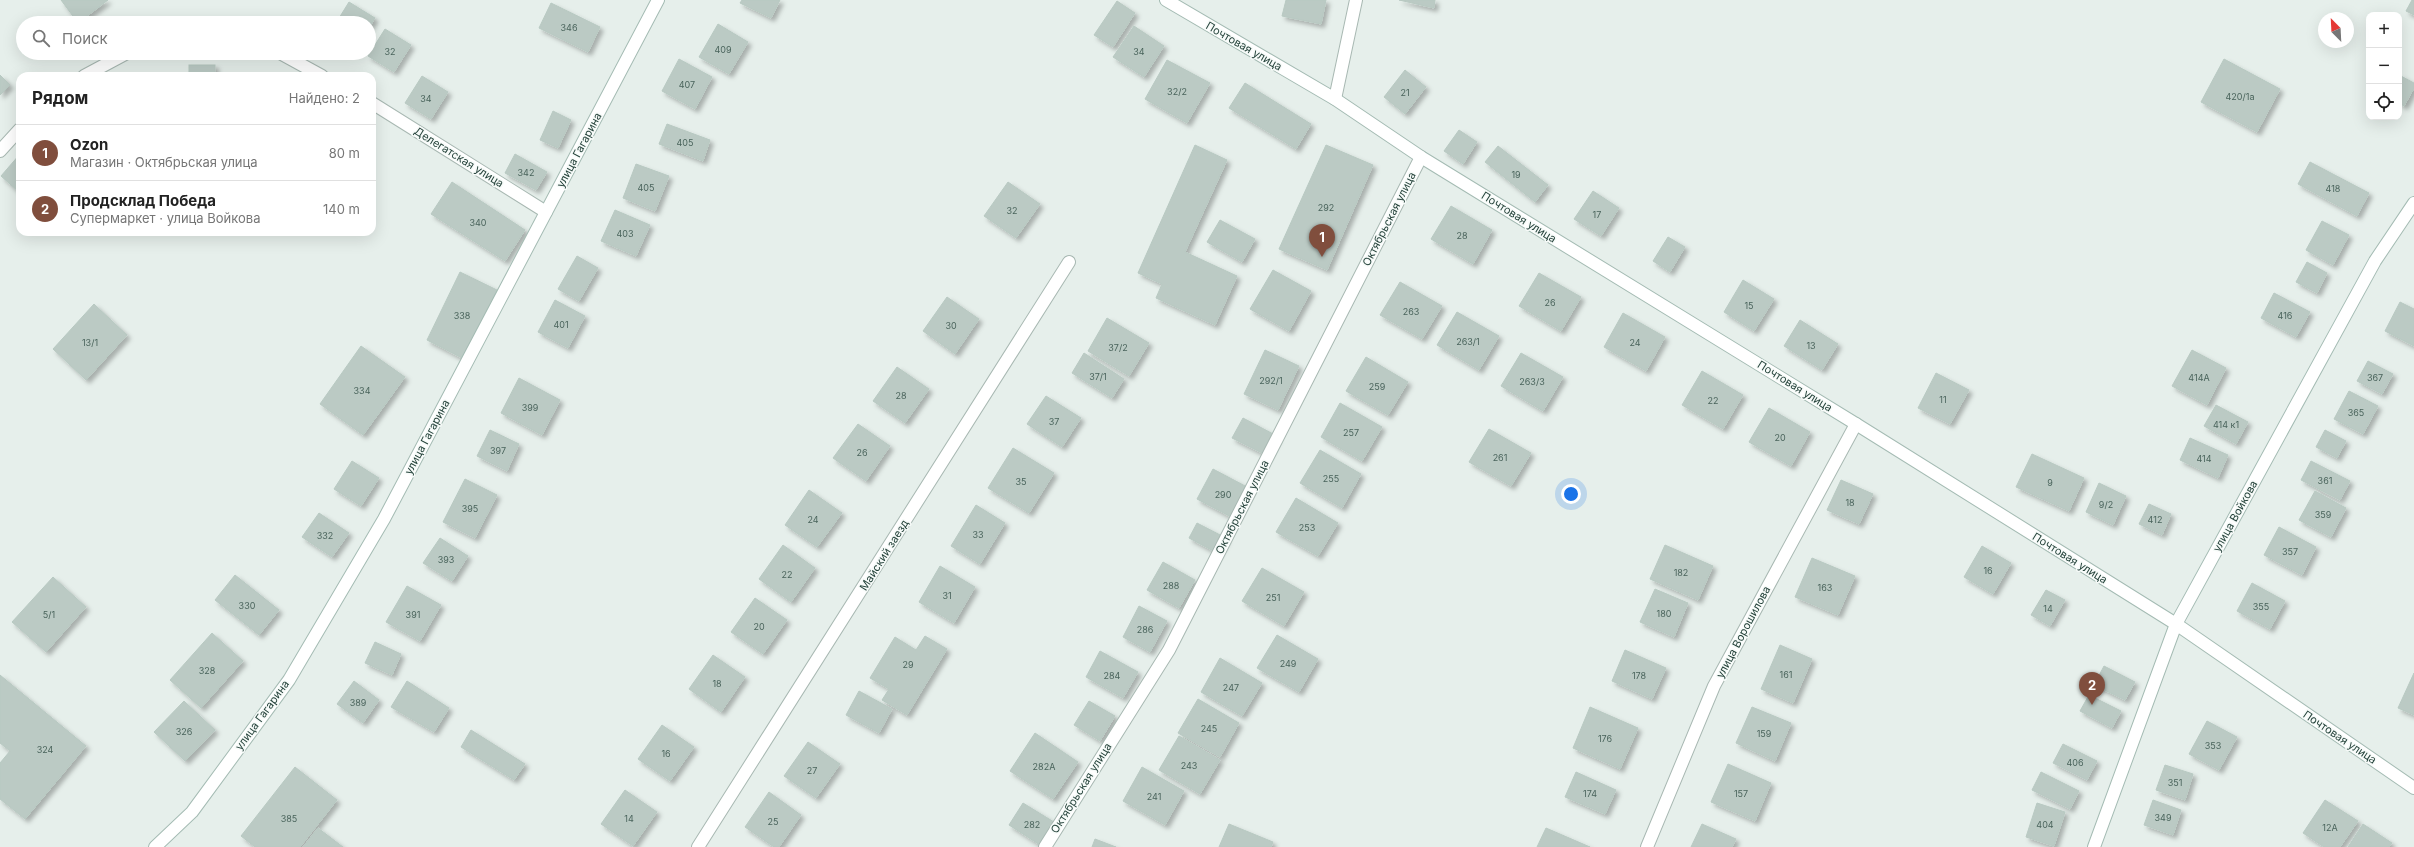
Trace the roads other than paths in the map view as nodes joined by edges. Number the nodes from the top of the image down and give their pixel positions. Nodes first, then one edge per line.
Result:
1 (658, 0) edge
2 (1166, 0) edge
3 (1356, 0) edge
4 (114, 60) edge
5 (293, 60) edge
6 (91, 72) edge
7 (315, 72) edge
8 (1334, 99) junction
9 (376, 106) edge
10 (16, 133) edge
11 (0, 151) edge
12 (1421, 157) junction
13 (2414, 203) edge
14 (546, 212) junction
15 (1069, 262) dead end
16 (1856, 424) junction
17 (2176, 624) junction
18 (2414, 788) edge
19 (155, 847) edge
20 (698, 847) edge
21 (1045, 847) edge
22 (1647, 847) edge
23 (2094, 847) edge

1 - 14 main road, улица Гагарина
2 - 8 main road, Почтовая улица
3 - 8 main road
4 - 6 main road
5 - 7 main road
8 - 12 main road, Почтовая улица
9 - 14 main road, Делегатская улица
10 - 11 main road
12 - 16 main road, Почтовая улица
12 - 21 main road, Октябрьская улица
13 - 17 main road, улица Войкова
14 - 19 main road, улица Гагарина
15 - 20 main road, Майский заезд
16 - 17 main road, Почтовая улица
16 - 22 main road, улица Ворошилова
17 - 18 main road, Почтовая улица
17 - 23 main road, улица Войкова

